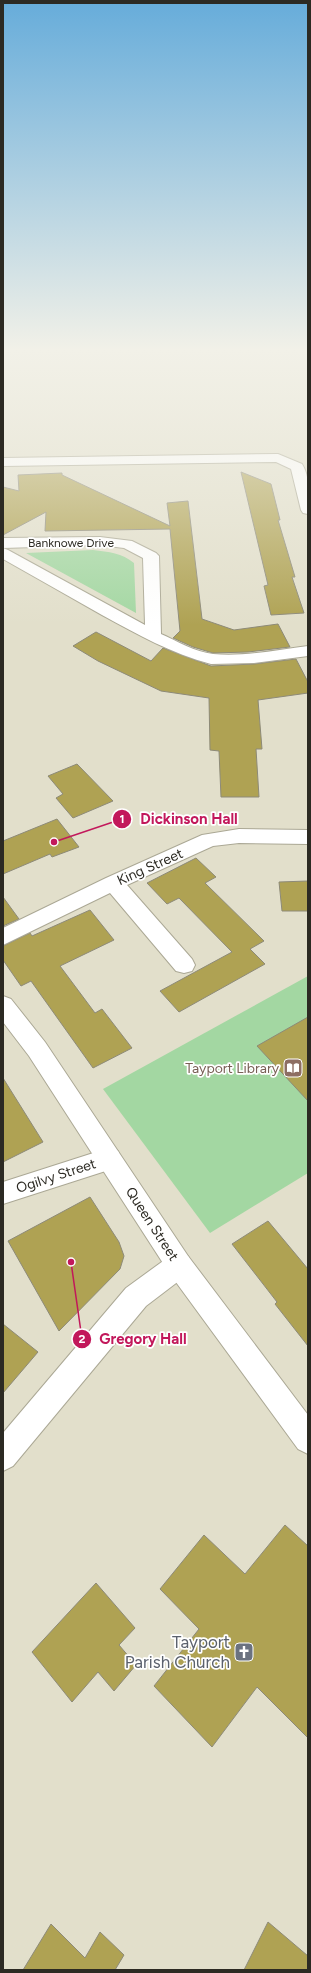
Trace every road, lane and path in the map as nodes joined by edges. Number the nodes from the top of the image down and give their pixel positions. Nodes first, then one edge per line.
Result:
1 (3, 462) edge
2 (308, 510) edge
3 (3, 543) edge
4 (3, 553) edge
5 (153, 636) junction
6 (308, 651) edge
7 (308, 836) edge
8 (112, 883) junction
9 (3, 937) edge
10 (184, 965) dead end
11 (3, 1005) edge
12 (109, 1159) junction
13 (3, 1193) edge
14 (179, 1265) junction
15 (308, 1439) edge
16 (3, 1456) edge

1 - 2 street
3 - 5 street, Banknowe Drive
4 - 5 street, Banknowe Drive
5 - 6 street, Banknowe Drive
7 - 8 street, King Street
8 - 9 street, King Street
8 - 10 street
11 - 12 street, Queen Street
12 - 13 street, Ogilvy Street
12 - 14 street, Queen Street
14 - 15 street, Queen Street
14 - 16 street

